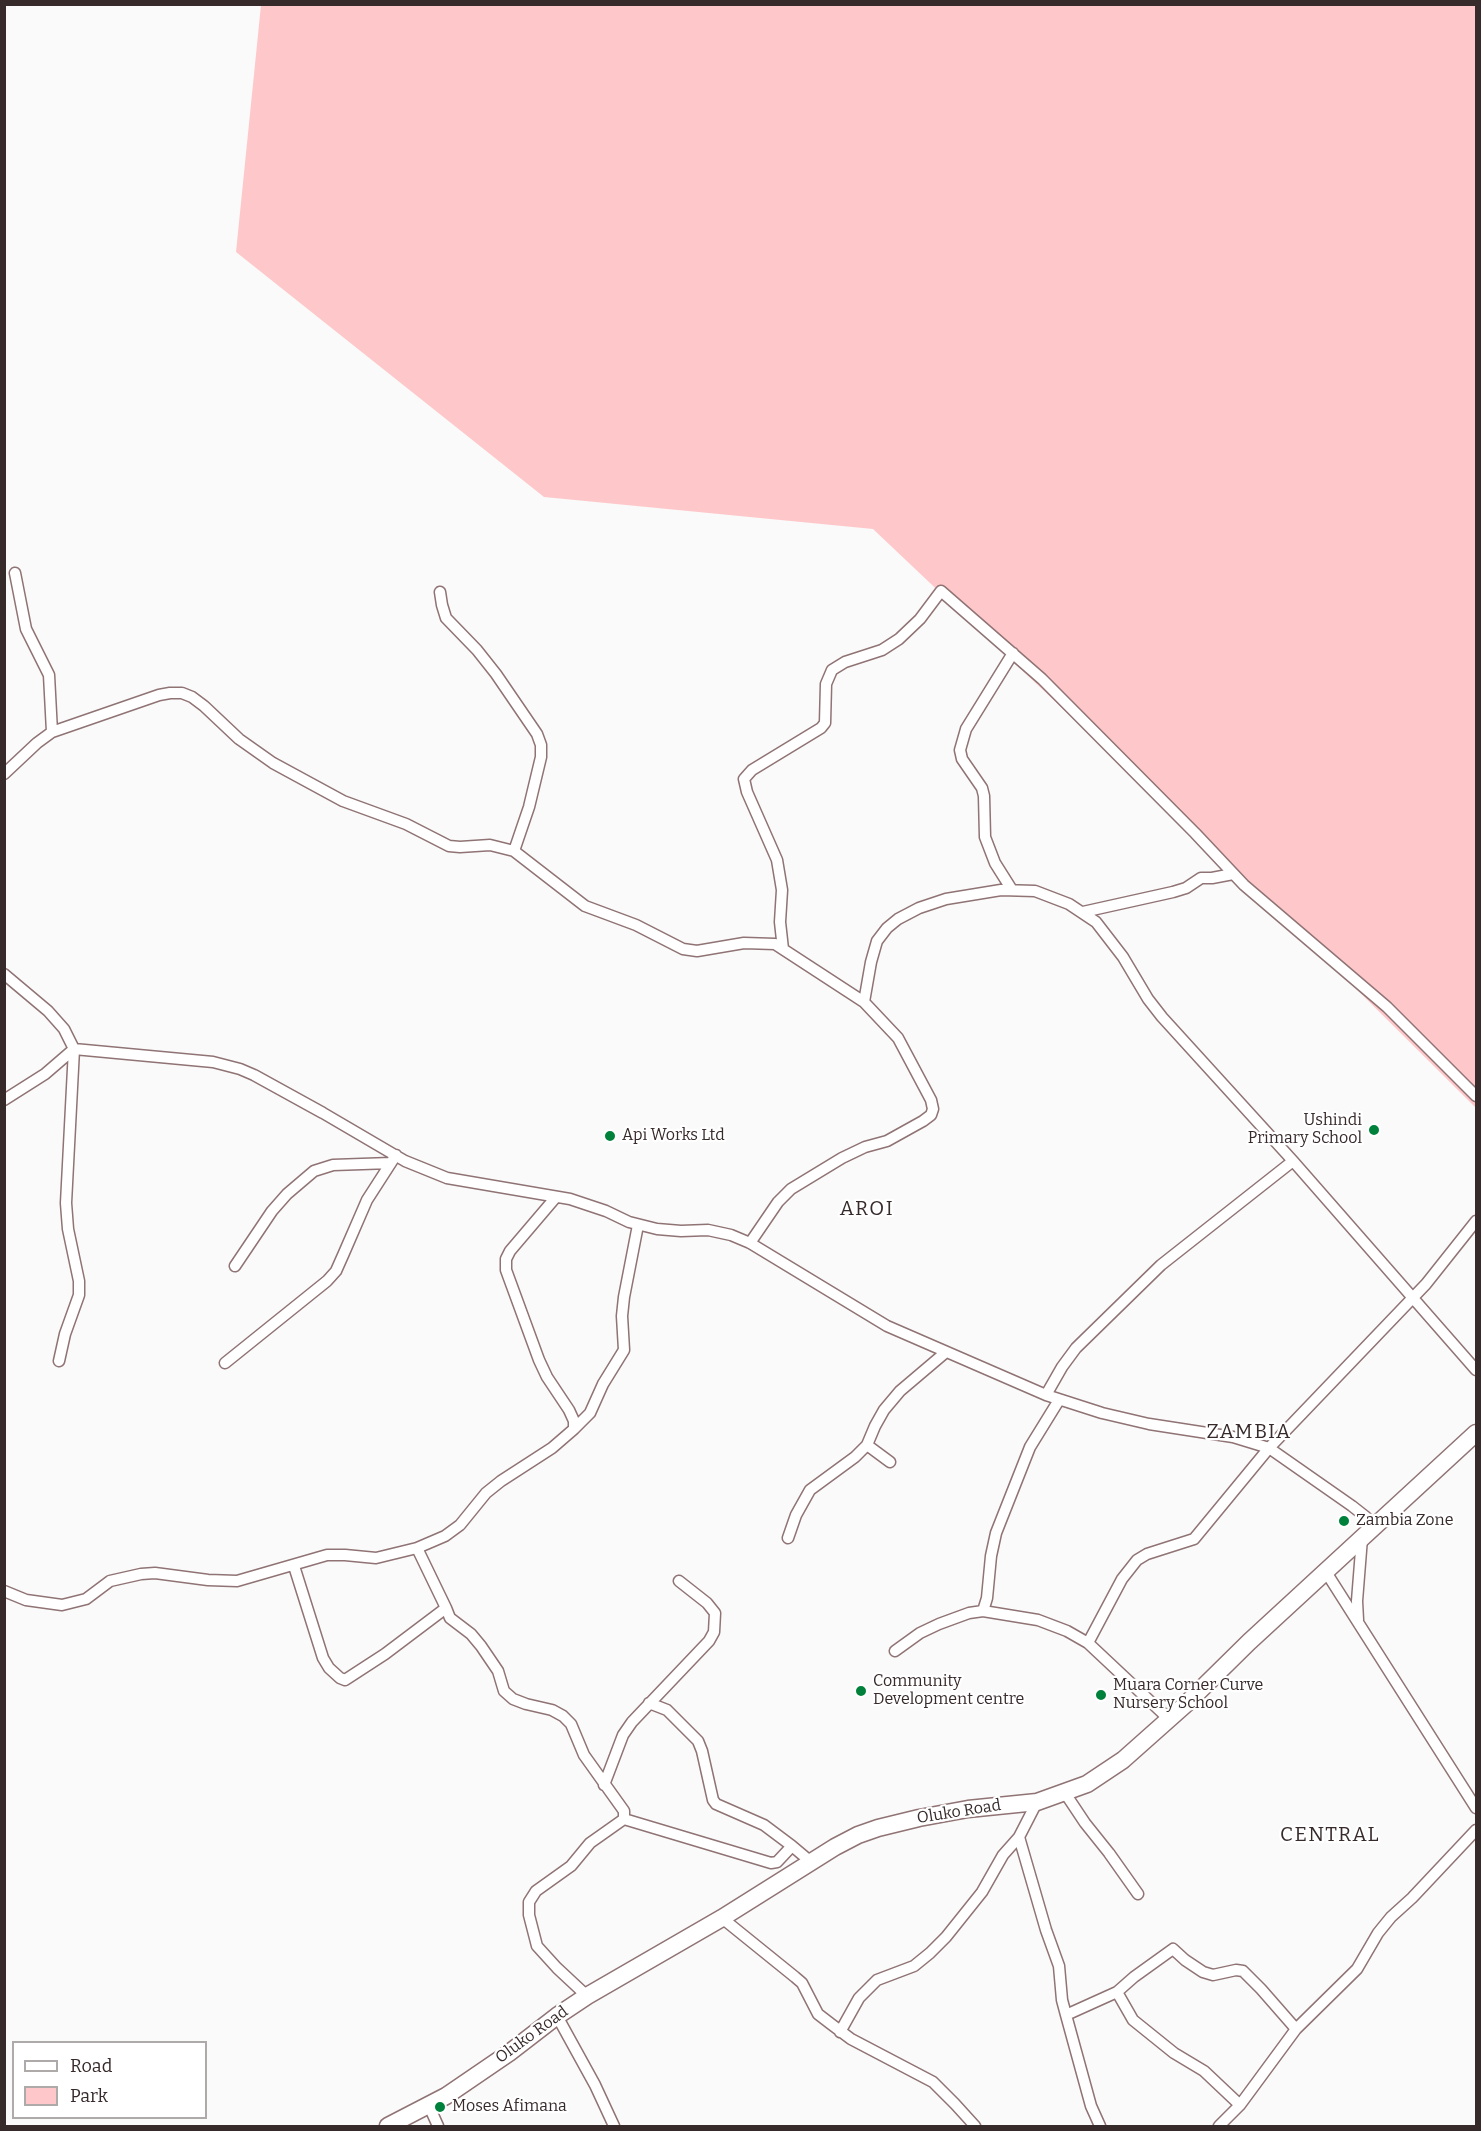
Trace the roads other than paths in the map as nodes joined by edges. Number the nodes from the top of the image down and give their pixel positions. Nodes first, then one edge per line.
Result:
1 (15, 573) dead end
2 (440, 592) dead end
3 (1013, 653) junction
4 (52, 732) junction
5 (4, 774) edge
6 (514, 850) junction
7 (1233, 874) junction
8 (1012, 890) junction
9 (1083, 912) junction
10 (783, 949) junction
11 (4, 974) edge
12 (864, 1002) junction
13 (74, 1049) junction
14 (1476, 1096) edge
15 (4, 1100) edge
16 (393, 1159) junction
17 (1293, 1161) junction
18 (556, 1197) junction
19 (1476, 1221) edge
20 (638, 1225) junction
21 (750, 1243) junction
22 (235, 1266) dead end
23 (1414, 1297) junction
24 (946, 1352) junction
25 (58, 1361) dead end
26 (225, 1363) dead end
27 (1476, 1370) edge
28 (1047, 1395) junction
29 (1059, 1400) junction
30 (574, 1429) junction
31 (1476, 1433) edge
32 (867, 1445) junction
33 (1269, 1448) junction
34 (890, 1462) dead end
35 (1368, 1532) junction
36 (788, 1538) dead end
37 (417, 1548) junction
38 (294, 1566) junction
39 (1326, 1572) junction
40 (679, 1581) dead end
41 (4, 1591) edge
42 (446, 1608) junction
43 (983, 1611) junction
44 (1358, 1620) junction
45 (1088, 1643) junction
46 (895, 1652) dead end
47 (649, 1703) junction
48 (1169, 1719) junction
49 (604, 1785) junction
50 (1065, 1793) junction
51 (1037, 1802) junction
52 (1476, 1808) edge
53 (624, 1819) junction
54 (1476, 1830) edge
55 (1019, 1837) junction
56 (792, 1846) junction
57 (811, 1862) junction
58 (1138, 1894) dead end
59 (722, 1918) junction
60 (1117, 1992) junction
61 (587, 1996) junction
62 (1066, 2015) junction
63 (557, 2016) junction
64 (1296, 2029) junction
65 (840, 2032) junction
66 (1240, 2105) junction
67 (429, 2106) junction
68 (388, 2127) edge
69 (438, 2127) edge
70 (614, 2127) edge
71 (975, 2127) edge
72 (1100, 2127) edge
73 (1219, 2127) edge

1 - 4 street
2 - 6 street
3 - 7 street
3 - 8 street
3 - 10 street
4 - 5 street
4 - 6 street
6 - 10 street
7 - 9 street
7 - 14 street
8 - 9 street
8 - 12 street
9 - 17 street
10 - 12 street
11 - 13 street
12 - 21 street
13 - 15 street
13 - 16 street
13 - 25 street
16 - 18 street
16 - 22 street
16 - 26 street
17 - 23 street
17 - 28 street
18 - 20 street
18 - 30 street
19 - 23 street
20 - 21 street
20 - 30 street
21 - 24 street
23 - 27 street
23 - 33 street
24 - 28 street
24 - 32 street
28 - 29 street
29 - 33 street
29 - 43 street
30 - 37 street
31 - 35 main road, Oluko Road
32 - 34 street
32 - 36 street
33 - 35 street
33 - 45 street
35 - 39 main road, Oluko Road
35 - 44 street
37 - 38 street
37 - 42 street
38 - 41 street
38 - 42 street
39 - 44 street
39 - 48 main road, Oluko Road
40 - 47 street
42 - 49 street
43 - 45 street
43 - 46 street
44 - 52 street
45 - 48 street
47 - 49 street
47 - 56 street
48 - 50 main road, Oluko Road
49 - 53 street
50 - 51 main road, Oluko Road
50 - 58 street
51 - 55 street
51 - 57 main road, Oluko Road
53 - 56 street
53 - 61 street
54 - 64 street
55 - 62 street
55 - 65 street
56 - 57 street
57 - 59 main road, Oluko Road
59 - 61 main road, Oluko Road
59 - 65 street
60 - 62 street
60 - 64 street
60 - 66 street
61 - 63 main road, Oluko Road
62 - 72 street
63 - 67 main road, Oluko Road
63 - 70 street
64 - 66 street
65 - 71 street
66 - 73 street
67 - 68 main road, Oluko Road
67 - 69 street

